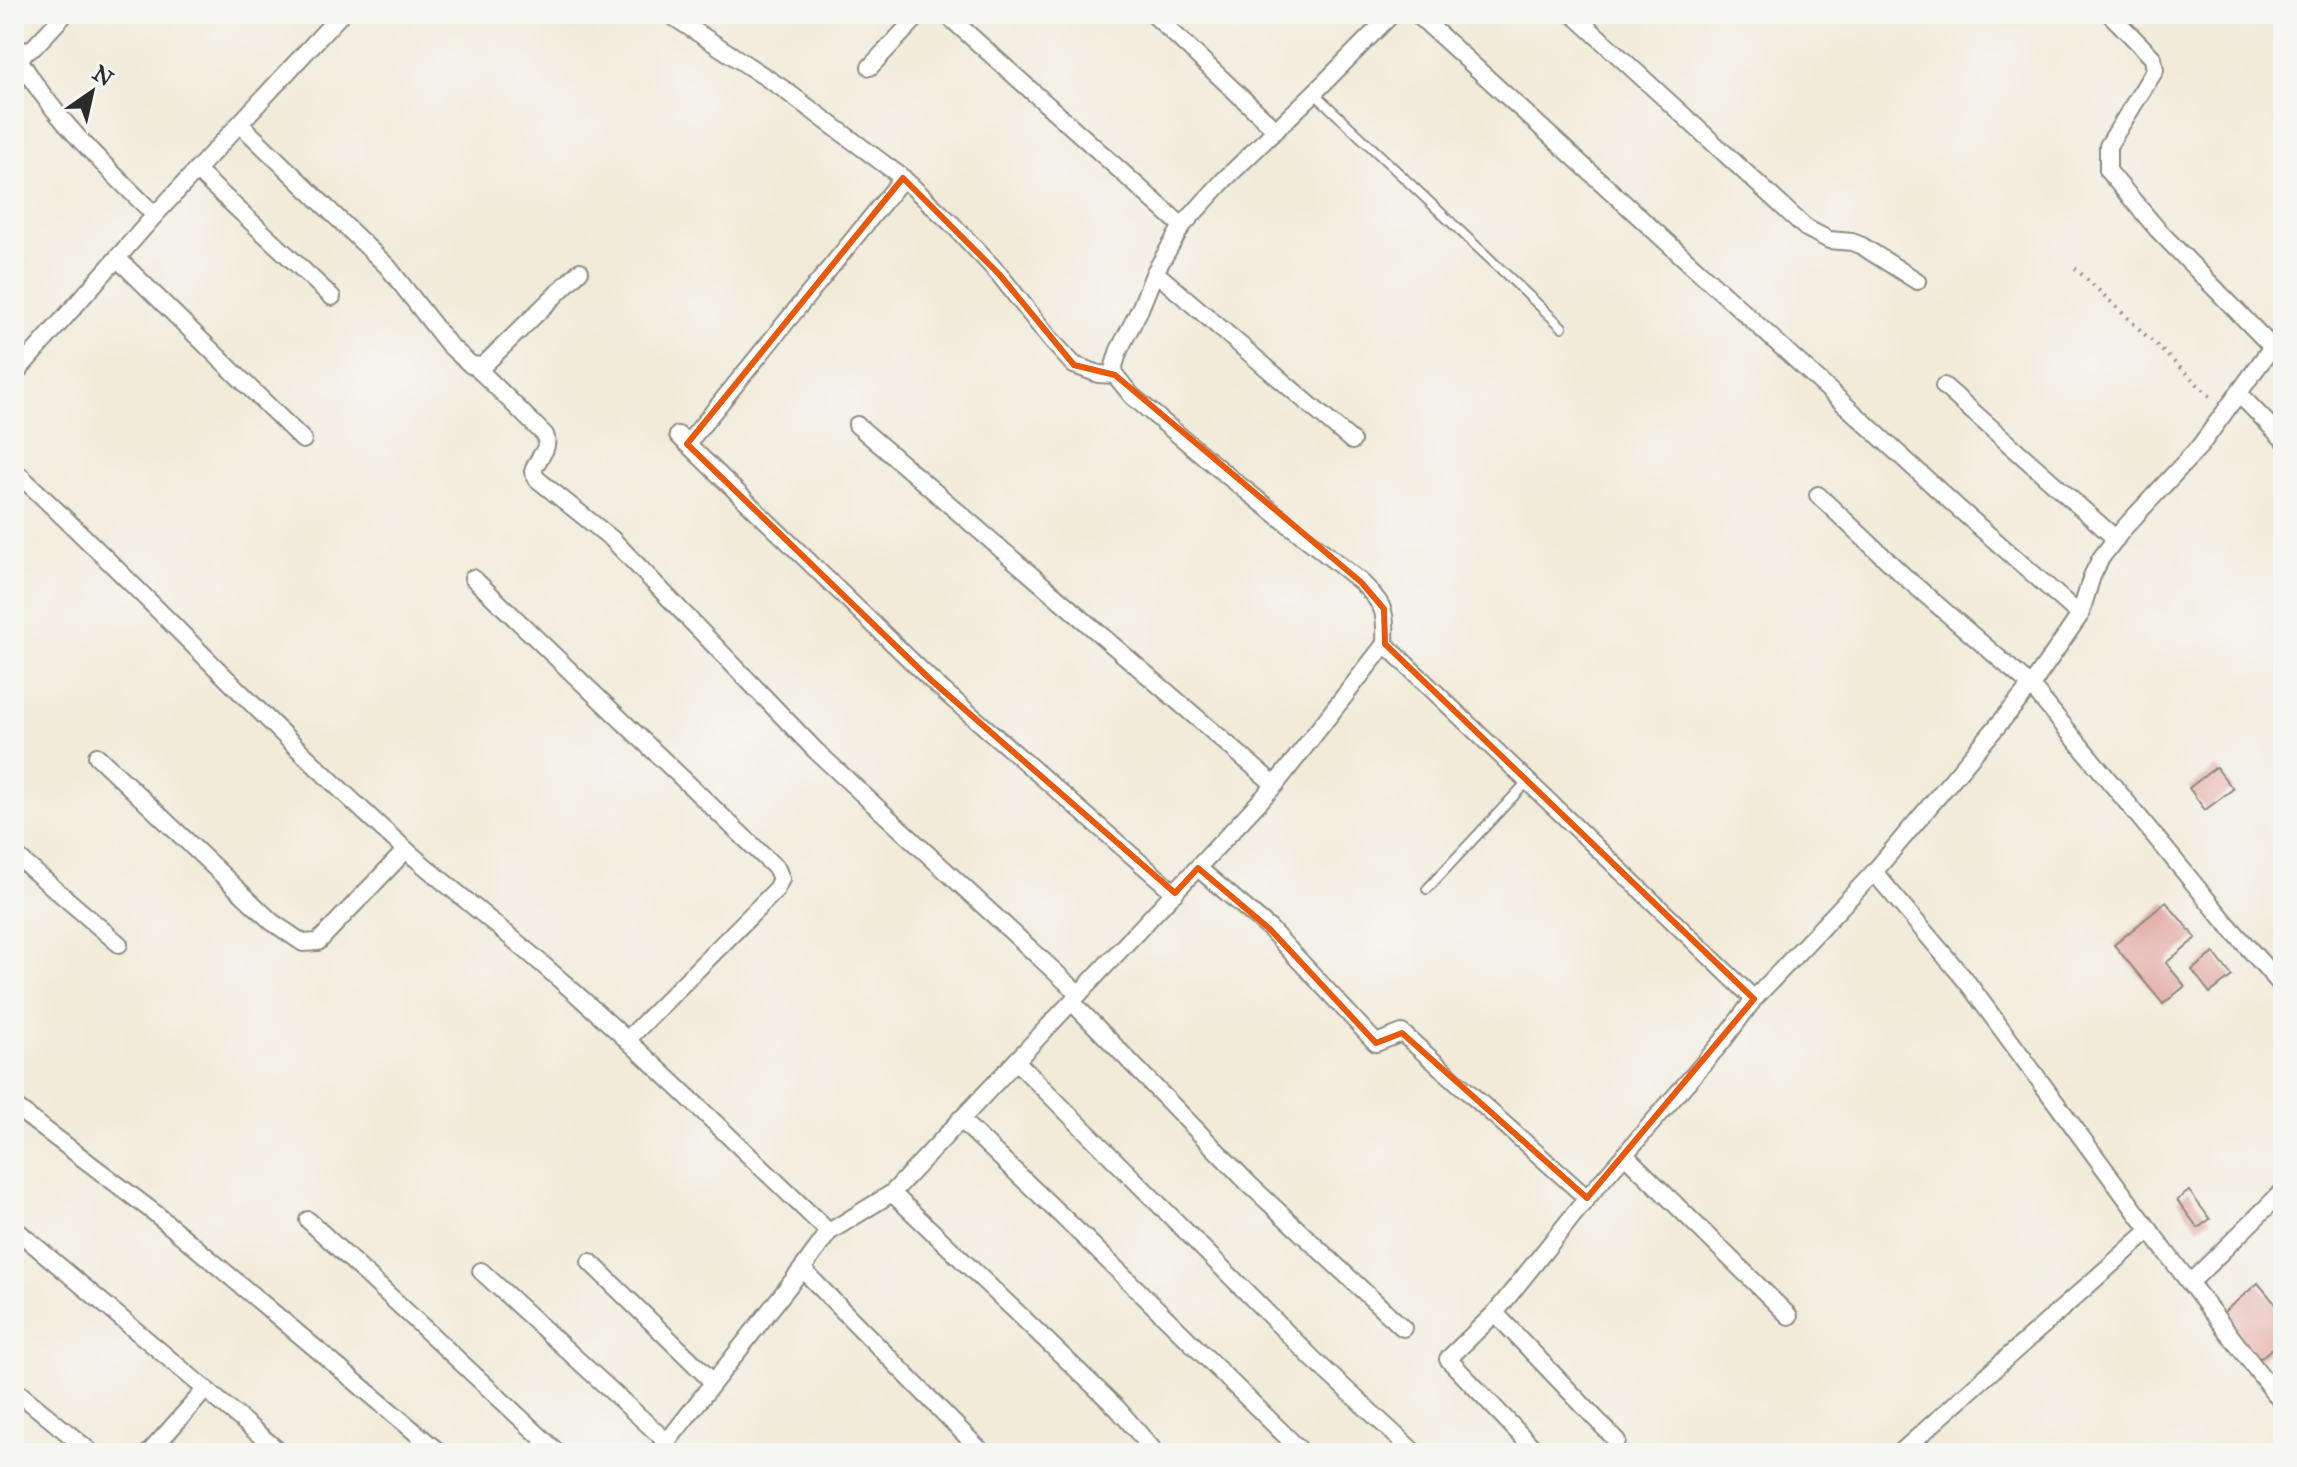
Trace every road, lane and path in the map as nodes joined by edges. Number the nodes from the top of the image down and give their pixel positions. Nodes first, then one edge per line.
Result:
1 (65, 14) edge
2 (341, 14) edge
3 (669, 14) edge
4 (920, 14) edge
5 (946, 14) edge
6 (1153, 14) edge
7 (1392, 14) edge
8 (1417, 14) edge
9 (1573, 14) edge
10 (2110, 14) edge
11 (16, 56) edge
12 (870, 67) dead end
13 (1314, 93) junction
14 (240, 124) junction
15 (1276, 130) junction
16 (198, 172) junction
17 (903, 178) junction
18 (155, 215) junction
19 (1182, 226) junction
20 (117, 258) junction
21 (2075, 268) dead end
22 (580, 271) dead end
23 (1155, 272) junction
24 (1917, 281) dead end
25 (332, 297) dead end
26 (1562, 327) dead end
27 (2280, 337) edge
28 (475, 366) junction
29 (14, 375) edge
30 (1115, 375) junction
31 (1944, 386) dead end
32 (2239, 394) junction
33 (2226, 411) junction
34 (857, 425) dead end
35 (2283, 439) edge
36 (303, 440) dead end
37 (1352, 441) dead end
38 (14, 470) edge
39 (1818, 495) dead end
40 (2116, 539) junction
41 (473, 578) dead end
42 (2080, 615) junction
43 (1385, 644) junction
44 (2031, 686) junction
45 (97, 756) dead end
46 (1528, 781) junction
47 (1275, 785) junction
48 (406, 850) junction
49 (14, 854) edge
50 (1198, 868) junction
51 (1874, 872) junction
52 (1427, 889) dead end
53 (1175, 893) junction
54 (119, 944) dead end
55 (2283, 987) edge
56 (1076, 998) junction
57 (1754, 999) junction
58 (627, 1040) junction
59 (1016, 1061) junction
60 (14, 1106) edge
61 (960, 1119) junction
62 (1625, 1155) junction
63 (2283, 1191) edge
64 (892, 1193) junction
65 (1587, 1198) junction
66 (308, 1220) dead end
67 (14, 1228) edge
68 (2150, 1230) junction
69 (829, 1232) junction
70 (590, 1262) dead end
71 (802, 1269) junction
72 (481, 1271) dead end
73 (2190, 1283) junction
74 (1495, 1313) junction
75 (1789, 1316) dead end
76 (1403, 1328) dead end
77 (713, 1382) junction
78 (14, 1389) edge
79 (206, 1389) junction
80 (2283, 1404) edge
81 (1617, 1441) dead end
82 (662, 1448) edge
83 (92, 1453) edge
84 (149, 1453) edge
85 (281, 1453) edge
86 (440, 1453) edge
87 (558, 1453) edge
88 (983, 1453) edge
89 (1156, 1453) edge
90 (1303, 1453) edge
91 (1415, 1453) edge
92 (1538, 1453) edge
93 (1900, 1453) edge

1 - 11 street
2 - 14 street
3 - 17 street
4 - 12 street
5 - 19 street
6 - 15 street
7 - 13 street
8 - 42 street
9 - 24 street
10 - 27 street
11 - 18 street
13 - 15 street
13 - 26 lane
14 - 16 street
14 - 28 street
15 - 19 street
16 - 18 street
16 - 25 street
17 - 30 street
17 - 53 street
18 - 20 street
19 - 23 street
20 - 29 street
20 - 36 street
21 - 33 path
22 - 28 street
23 - 30 street
23 - 37 street
27 - 32 street
28 - 56 street
30 - 43 street
31 - 40 street
32 - 33 street
32 - 35 street
33 - 40 street
34 - 47 street
38 - 48 street
39 - 44 street
40 - 42 street
41 - 58 street
42 - 44 street
43 - 46 street
43 - 47 street
44 - 51 street
44 - 55 street
45 - 48 street
46 - 52 lane
46 - 57 street
47 - 50 street
48 - 58 street
49 - 54 street
50 - 53 street
50 - 65 street
51 - 57 street
51 - 68 street
53 - 56 street
56 - 59 street
56 - 76 street
57 - 62 street
58 - 69 street
59 - 61 street
59 - 91 street
60 - 86 street
61 - 64 street
61 - 90 street
62 - 65 street
62 - 75 street
63 - 73 street
64 - 69 street
64 - 89 street
65 - 74 street
66 - 87 street
67 - 79 street
68 - 73 street
68 - 93 street
69 - 71 street
70 - 77 street
71 - 77 street
71 - 88 street
72 - 82 street
73 - 80 street
74 - 81 street
74 - 92 street
77 - 82 street
78 - 83 street
79 - 84 street
79 - 85 street

